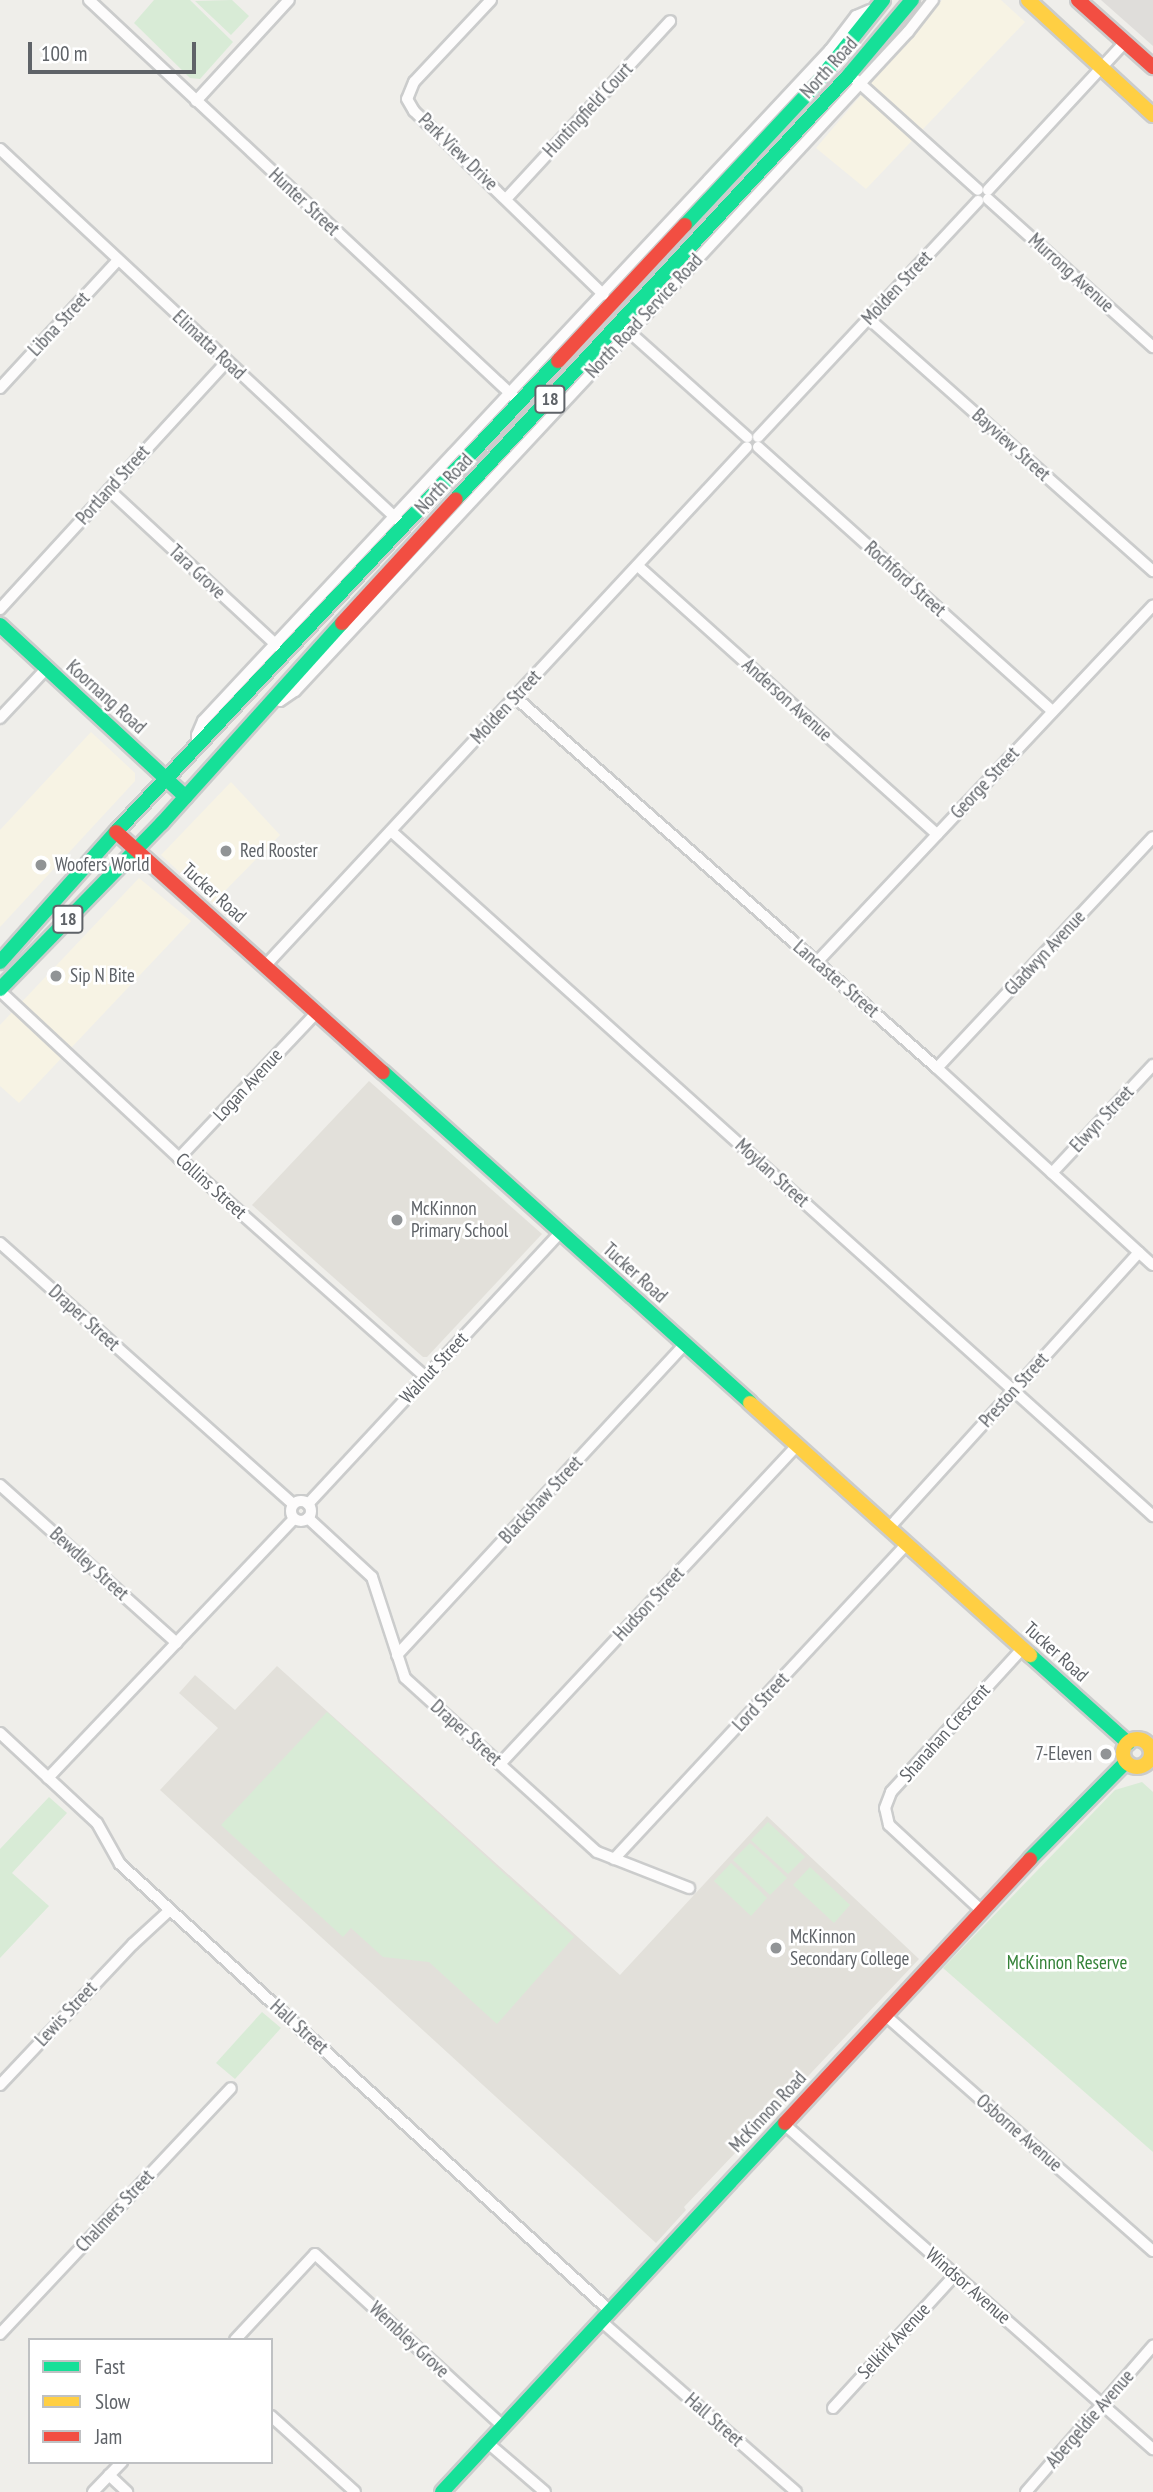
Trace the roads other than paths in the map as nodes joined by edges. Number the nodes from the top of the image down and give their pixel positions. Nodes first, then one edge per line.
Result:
1 (289, 0) edge
2 (491, 0) edge
3 (912, 0) edge
4 (933, 0) edge
5 (1028, 0) edge
6 (1078, 0) edge
7 (91, 1) edge
8 (880, 4) edge
9 (670, 21) dead end
10 (1125, 42) junction
11 (849, 45) junction
12 (830, 50) junction
13 (1153, 67) edge
14 (1101, 68) junction
15 (855, 80) junction
16 (196, 101) junction
17 (1153, 115) edge
18 (0, 149) edge
19 (983, 195) junction
20 (506, 199) junction
21 (118, 260) junction
22 (604, 295) junction
23 (606, 312) junction
24 (869, 319) junction
25 (625, 328) junction
26 (1153, 347) edge
27 (227, 361) junction
28 (0, 388) edge
29 (516, 398) junction
30 (752, 442) junction
31 (109, 490) junction
32 (400, 522) junction
33 (418, 540) junction
34 (638, 566) junction
35 (1153, 571) edge
36 (1153, 605) edge
37 (0, 609) edge
38 (0, 625) edge
39 (281, 649) junction
40 (46, 668) junction
41 (515, 697) junction
42 (1052, 711) junction
43 (260, 715) junction
44 (0, 719) edge
45 (167, 778) junction
46 (186, 797) junction
47 (391, 831) junction
48 (116, 832) junction
49 (937, 834) junction
50 (1153, 837) edge
51 (137, 850) junction
52 (3, 959) edge
53 (817, 962) junction
54 (22, 966) junction
55 (265, 966) junction
56 (0, 990) edge
57 (317, 1012) junction
58 (1153, 1065) edge
59 (937, 1068) junction
60 (178, 1158) junction
61 (1052, 1173) junction
62 (561, 1232) junction
63 (0, 1243) edge
64 (1139, 1252) junction
65 (1153, 1265) edge
66 (685, 1344) junction
67 (426, 1377) junction
68 (1014, 1390) junction
69 (797, 1445) junction
70 (0, 1485) edge
71 (293, 1504) junction
72 (308, 1504) junction
73 (1153, 1516) edge
74 (308, 1518) junction
75 (294, 1519) junction
76 (889, 1528) junction
77 (907, 1544) junction
78 (177, 1643) junction
79 (1023, 1648) junction
80 (397, 1655) junction
81 (0, 1734) edge
82 (1150, 1740) edge
83 (1128, 1743) junction
84 (1126, 1762) junction
85 (500, 1764) junction
86 (1151, 1765) edge
87 (48, 1778) junction
88 (614, 1859) junction
89 (689, 1888) dead end
90 (167, 1907) junction
91 (982, 1911) junction
92 (885, 2015) junction
93 (0, 2085) edge
94 (231, 2088) dead end
95 (784, 2124) junction
96 (1153, 2251) edge
97 (955, 2275) junction
98 (606, 2316) junction
99 (0, 2334) edge
100 (237, 2338) edge
101 (1153, 2346) edge
102 (1102, 2405) junction
103 (833, 2408) dead end
104 (273, 2418) edge
105 (503, 2426) junction
106 (488, 2442) junction
107 (1153, 2449) edge
108 (119, 2464) edge
109 (109, 2475) junction
110 (93, 2492) edge
111 (127, 2492) edge
112 (355, 2492) edge
113 (442, 2492) edge
114 (545, 2492) edge
115 (796, 2492) edge
116 (1026, 2492) edge

1 - 16 street
2 - 20 street, Park View Drive
3 - 15 main road, North Road / 18
4 - 15 street
5 - 14 main road
6 - 10 main road
7 - 16 street, Hunter Street
8 - 11 main road, North Road / 18
8 - 12 street, North Road
9 - 20 street, Huntingfield Court
10 - 13 main road
10 - 14 street, Molden Street
11 - 12 street
11 - 23 main road, North Road / 18
12 - 22 street
14 - 17 main road
14 - 19 street, Molden Street
15 - 19 street, Murrong Avenue
15 - 25 main road, North Road / 18
16 - 29 street, Hunter Street
18 - 21 street, Elimatta Road
19 - 24 street, Molden Street
19 - 26 street, Murrong Avenue
20 - 22 street, Park View Drive
21 - 27 street, Elimatta Road
21 - 28 street, Libna Street
22 - 29 street
23 - 25 main road
23 - 29 main road, North Road / 18
24 - 30 street, Molden Street
24 - 35 street, Bayview Street
25 - 30 street, Rochford Street
25 - 33 main road, North Road / 18
25 - 43 street, North Road Service Road
27 - 31 street, Portland Street
27 - 32 street, Elimatta Road
29 - 32 main road, North Road / 18
30 - 34 street, Molden Street
30 - 42 street, Rochford Street
31 - 37 street, Portland Street
31 - 39 street, Tara Grove
32 - 33 street, Elimatta Road
32 - 39 main road, North Road / 18
33 - 43 main road, North Road / 18
34 - 41 street, Molden Street
34 - 49 street, Anderson Avenue
36 - 42 street, George Street
38 - 40 main road, Koornang Road
39 - 45 main road, North Road / 18
40 - 44 street
40 - 45 main road, Koornang Road
41 - 47 street, Molden Street
41 - 53 street, Lancaster Street
42 - 49 street, George Street
43 - 46 main road, North Road / 18
45 - 46 main road, Koornang Road
45 - 48 main road, North Road / 18
46 - 51 main road, North Road / 18
47 - 55 street, Molden Street
47 - 68 street, Moylan Street
48 - 51 main road, Tucker Road
48 - 52 main road, North Road / 18
49 - 53 street, George Street
50 - 59 street, Gladwyn Avenue
51 - 54 main road, North Road / 18
51 - 55 main road, Tucker Road
52 - 54 main road
53 - 59 street, Lancaster Street
54 - 56 main road, North Road / 18
55 - 57 main road, Tucker Road
56 - 60 street, Collins Street
57 - 60 street, Logan Avenue
57 - 62 main road, Tucker Road
58 - 61 street, Elwyn Street
59 - 61 street, Lancaster Street
60 - 67 street, Collins Street
61 - 64 street, Lancaster Street
62 - 66 main road, Tucker Road
62 - 67 street, Walnut Street
63 - 71 street, Draper Street
64 - 65 street, Lancaster Street
64 - 68 street, Preston Street
66 - 69 main road, Tucker Road
66 - 80 street, Blackshaw Street
67 - 72 street, Walnut Street
68 - 73 street, Moylan Street
68 - 76 street, Preston Street
69 - 76 main road, Tucker Road
69 - 85 street, Hudson Street
70 - 78 street, Bewdley Street
71 - 72 street
71 - 75 street
72 - 74 street
74 - 75 street
74 - 80 street, Draper Street
75 - 78 street
76 - 77 main road, Tucker Road
77 - 79 main road, Tucker Road
77 - 88 street, Lord Street
78 - 87 street
79 - 83 main road, Tucker Road
79 - 91 street, Shanahan Crescent
80 - 85 street, Draper Street
81 - 87 street, Hall Street
82 - 83 main road
82 - 86 main road
83 - 84 main road
84 - 86 main road
84 - 91 main road, McKinnon Road
85 - 88 street, Draper Street
87 - 90 street, Hall Street
88 - 89 street, Draper Street
90 - 93 street, Lewis Street
90 - 98 street, Hall Street
91 - 92 main road, McKinnon Road
92 - 95 main road, McKinnon Road
92 - 96 street, Osborne Avenue
94 - 99 street, Chalmers Street
95 - 97 street, Windsor Avenue
95 - 98 main road, McKinnon Road
97 - 102 street, Windsor Avenue
97 - 103 street, Selkirk Avenue
98 - 105 main road, McKinnon Road
98 - 115 street, Hall Street
100 - 105 street, Wembley Grove
101 - 102 street, Abergeldie Avenue
102 - 107 street, Windsor Avenue
102 - 116 street, Abergeldie Avenue
104 - 112 street
105 - 106 main road, McKinnon Road
106 - 113 main road, McKinnon Road
106 - 114 street
108 - 109 street
109 - 110 street
109 - 111 street

